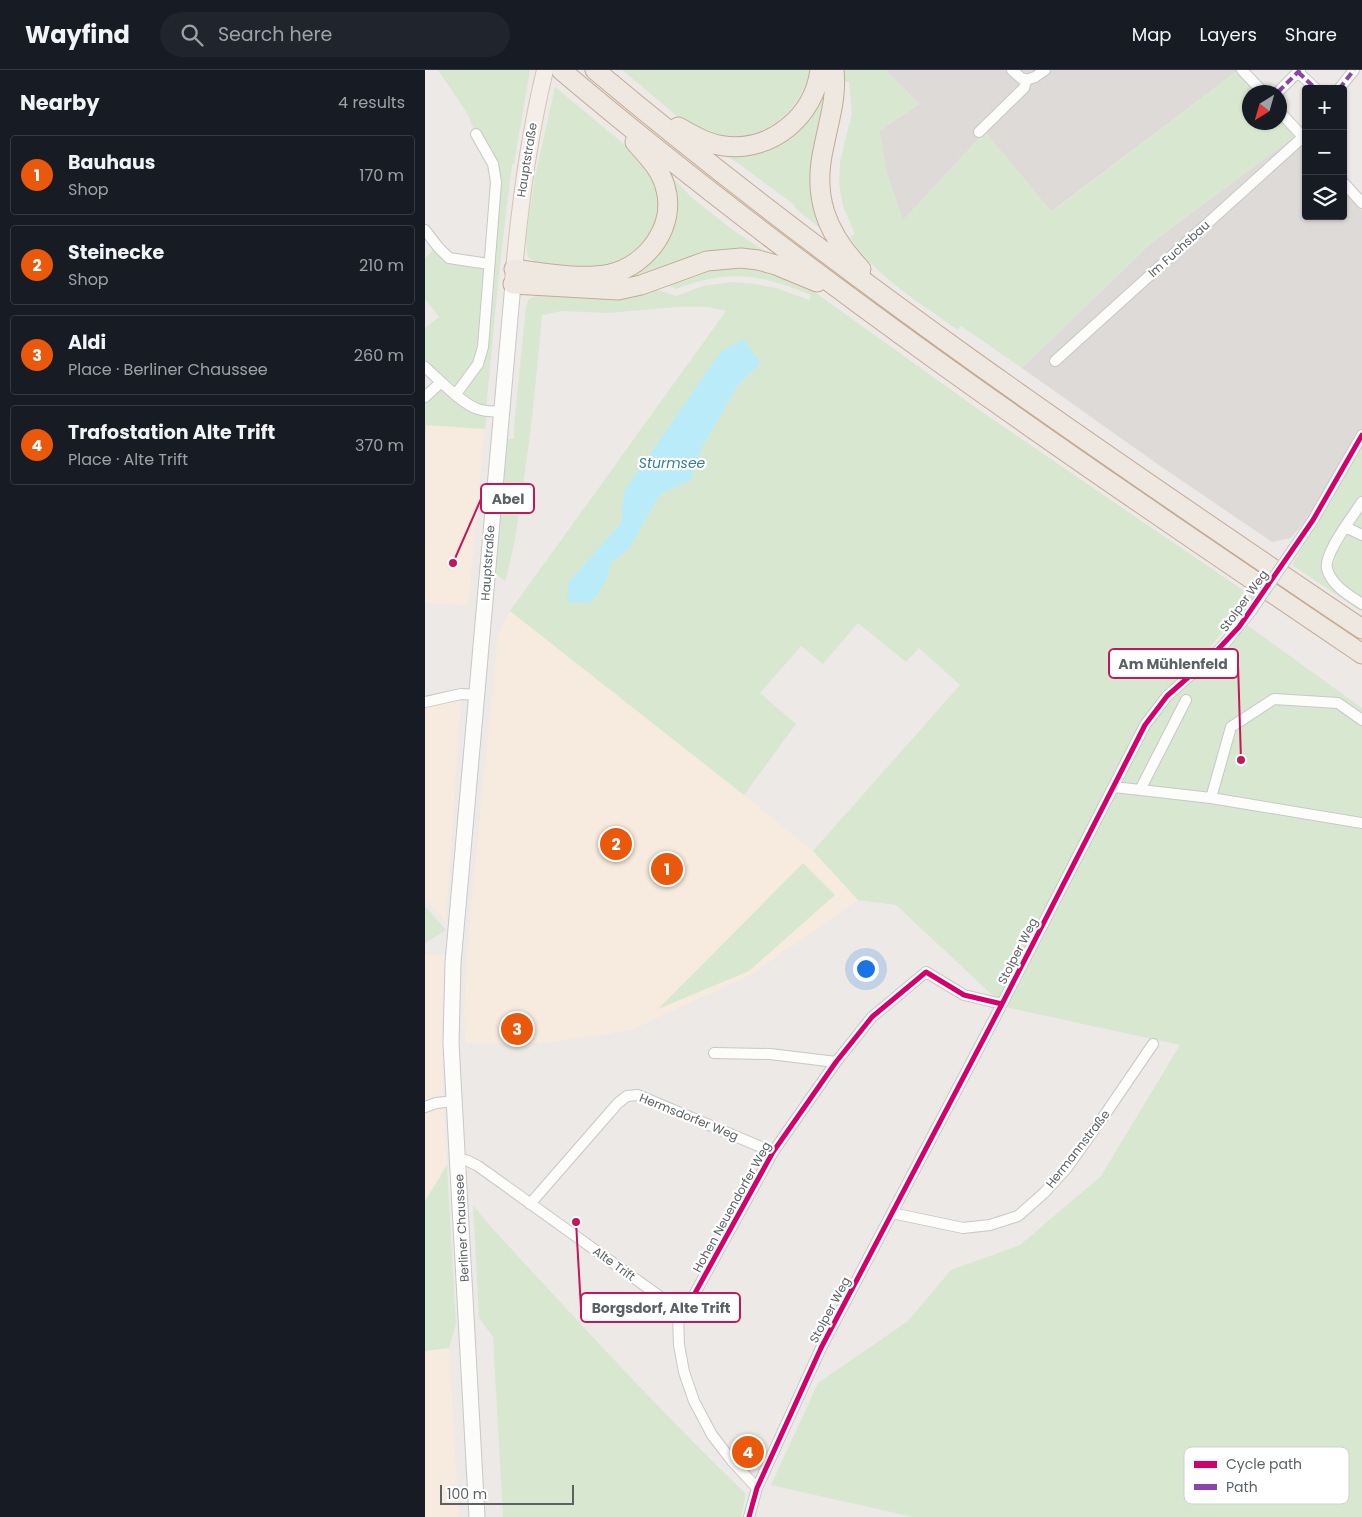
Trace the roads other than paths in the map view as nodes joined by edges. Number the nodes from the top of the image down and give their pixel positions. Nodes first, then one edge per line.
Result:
1 (545, 70) edge
2 (561, 70) edge
3 (595, 70) edge
4 (820, 70) edge
5 (835, 70) edge
6 (1012, 70) edge
7 (1045, 70) edge
8 (1242, 70) edge
9 (1354, 70) edge
10 (1299, 71) edge
11 (1026, 80) junction
12 (1256, 85) edge
13 (1285, 85) edge
14 (1311, 85) edge
15 (1342, 85) edge
16 (625, 94) junction
17 (601, 103) junction
18 (1287, 120) edge
19 (979, 132) dead end
20 (476, 134) dead end
21 (1302, 137) edge
22 (1302, 141) edge
23 (1347, 186) edge
24 (1362, 203) edge
25 (425, 230) edge
26 (489, 264) junction
27 (513, 277) junction
28 (905, 312) junction
29 (884, 322) junction
30 (1055, 362) dead end
31 (425, 367) edge
32 (441, 382) junction
33 (456, 394) junction
34 (425, 397) edge
35 (502, 412) junction
36 (1362, 437) edge
37 (1362, 502) edge
38 (1345, 527) junction
39 (1362, 536) edge
40 (1362, 604) edge
41 (1362, 629) edge
42 (1362, 654) edge
43 (478, 695) junction
44 (1186, 700) dead end
45 (425, 702) edge
46 (1362, 720) edge
47 (1114, 787) junction
48 (1140, 790) junction
49 (1211, 798) junction
50 (1362, 823) edge
51 (456, 938) joint
52 (1002, 1004) junction
53 (1153, 1044) dead end
54 (714, 1053) dead end
55 (836, 1062) junction
56 (455, 1101) junction
57 (425, 1107) edge
58 (773, 1152) junction
59 (458, 1160) junction
60 (530, 1204) junction
61 (892, 1213) junction
62 (678, 1315) junction
63 (757, 1488) junction
64 (477, 1517) edge
65 (749, 1517) edge

1 - 27 main road, Hauptstraße
2 - 17 highway
3 - 16 highway
4 - 16 highway
5 - 28 highway
6 - 11 street
7 - 11 street
8 - 12 street
9 - 15 street
10 - 13 street
10 - 14 street
11 - 19 street
16 - 28 highway
17 - 27 highway
17 - 29 highway
18 - 21 street
20 - 26 street, Hauptstraße
22 - 30 street, Im Fuchsbau
23 - 24 street
25 - 26 street
26 - 33 street, Hauptstraße
27 - 29 highway
27 - 35 main road, Hauptstraße
28 - 41 highway
29 - 42 highway
31 - 32 street
32 - 33 street
32 - 34 street
33 - 35 street
35 - 43 main road, Hauptstraße
36 - 47 street, Stolper Weg, bridge
37 - 38 street
38 - 39 street
38 - 40 street
43 - 45 street
43 - 51 main road, Hauptstraße
44 - 48 street
46 - 49 street
47 - 48 street
47 - 52 street, Stolper Weg
48 - 49 street
49 - 50 street
51 - 56 main road, Berliner Chaussee
52 - 55 street, Hohen Neuendorfer Weg
52 - 61 street, Stolper Weg
53 - 61 street, Hermannstraße
54 - 55 street
55 - 58 street, Hohen Neuendorfer Weg
56 - 57 street
56 - 59 main road, Berliner Chaussee
58 - 60 street, Hermsdorfer Weg
58 - 62 street, Hohen Neuendorfer Weg
59 - 60 street, Alte Trift
59 - 64 main road, Berliner Chaussee
60 - 62 street, Alte Trift
61 - 63 street, Stolper Weg
62 - 63 street
63 - 65 street, Stolper Weg

